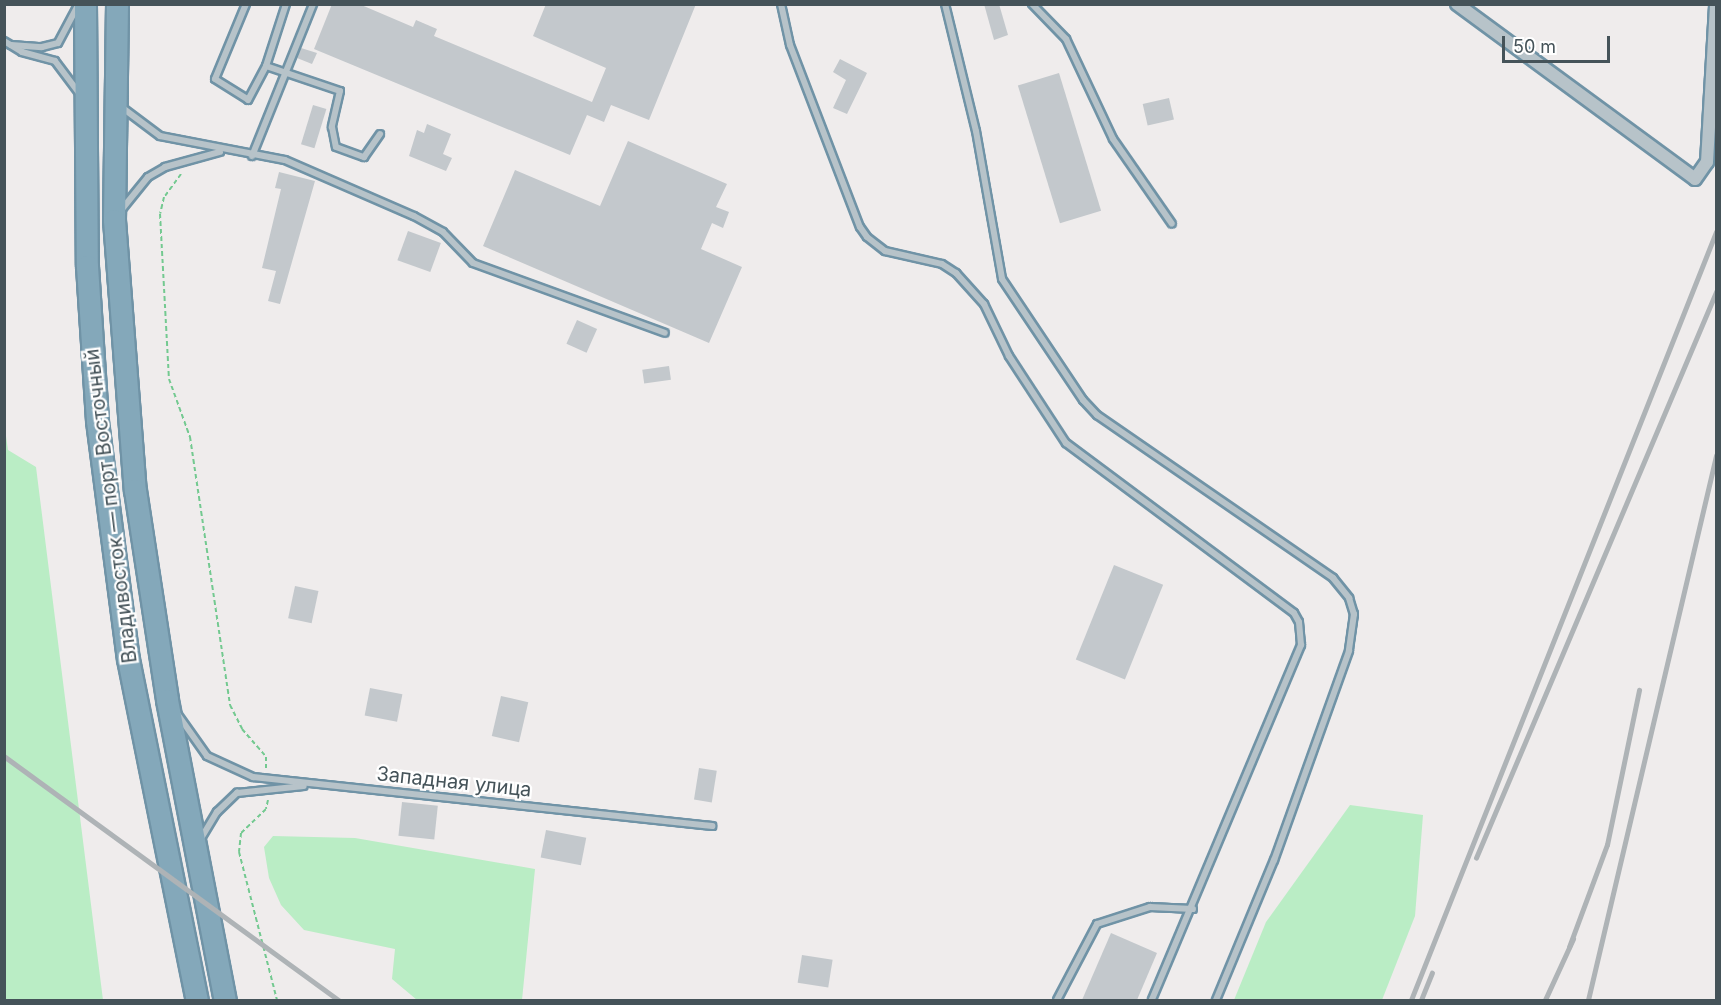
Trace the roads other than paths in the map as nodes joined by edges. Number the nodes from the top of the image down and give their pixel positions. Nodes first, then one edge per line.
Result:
1 (78, 4) edge
2 (85, 4) edge
3 (117, 4) edge
4 (246, 4) edge
5 (286, 4) edge
6 (313, 4) edge
7 (781, 4) edge
8 (945, 4) edge
9 (1032, 4) edge
10 (1457, 4) edge
11 (1716, 4) edge
12 (7, 43) edge
13 (266, 66) junction
14 (284, 73) junction
15 (113, 99) junction
16 (82, 100) junction
17 (380, 134) dead end
18 (224, 151) junction
19 (252, 156) junction
20 (114, 220) junction
21 (1172, 224) dead end
22 (665, 333) dead end
23 (167, 700) junction
24 (315, 786) junction
25 (712, 826) dead end
26 (194, 848) junction
27 (1193, 909) junction
28 (194, 994) edge
29 (225, 1000) edge
30 (1058, 1000) edge
31 (1152, 1000) edge
32 (1216, 1000) edge

1 - 12 lane
2 - 16 highway, Владивосток — порт Восточный
3 - 15 highway, Владивосток — порт Восточный
4 - 13 lane
5 - 13 lane
6 - 14 lane
7 - 27 lane
8 - 32 lane
9 - 21 lane
10 - 11 street
12 - 16 lane
13 - 14 lane
14 - 17 lane
14 - 19 lane
15 - 18 lane
15 - 20 highway, Владивосток — порт Восточный
16 - 28 highway, Владивосток — порт Восточный
18 - 19 lane
18 - 20 lane
19 - 22 lane
20 - 23 highway, Владивосток — порт Восточный
23 - 24 lane, Западная улица
23 - 26 highway, Владивосток — порт Восточный
24 - 25 lane, Западная улица
24 - 26 lane, Западная улица
26 - 29 highway, Владивосток — порт Восточный
27 - 30 lane
27 - 31 lane

